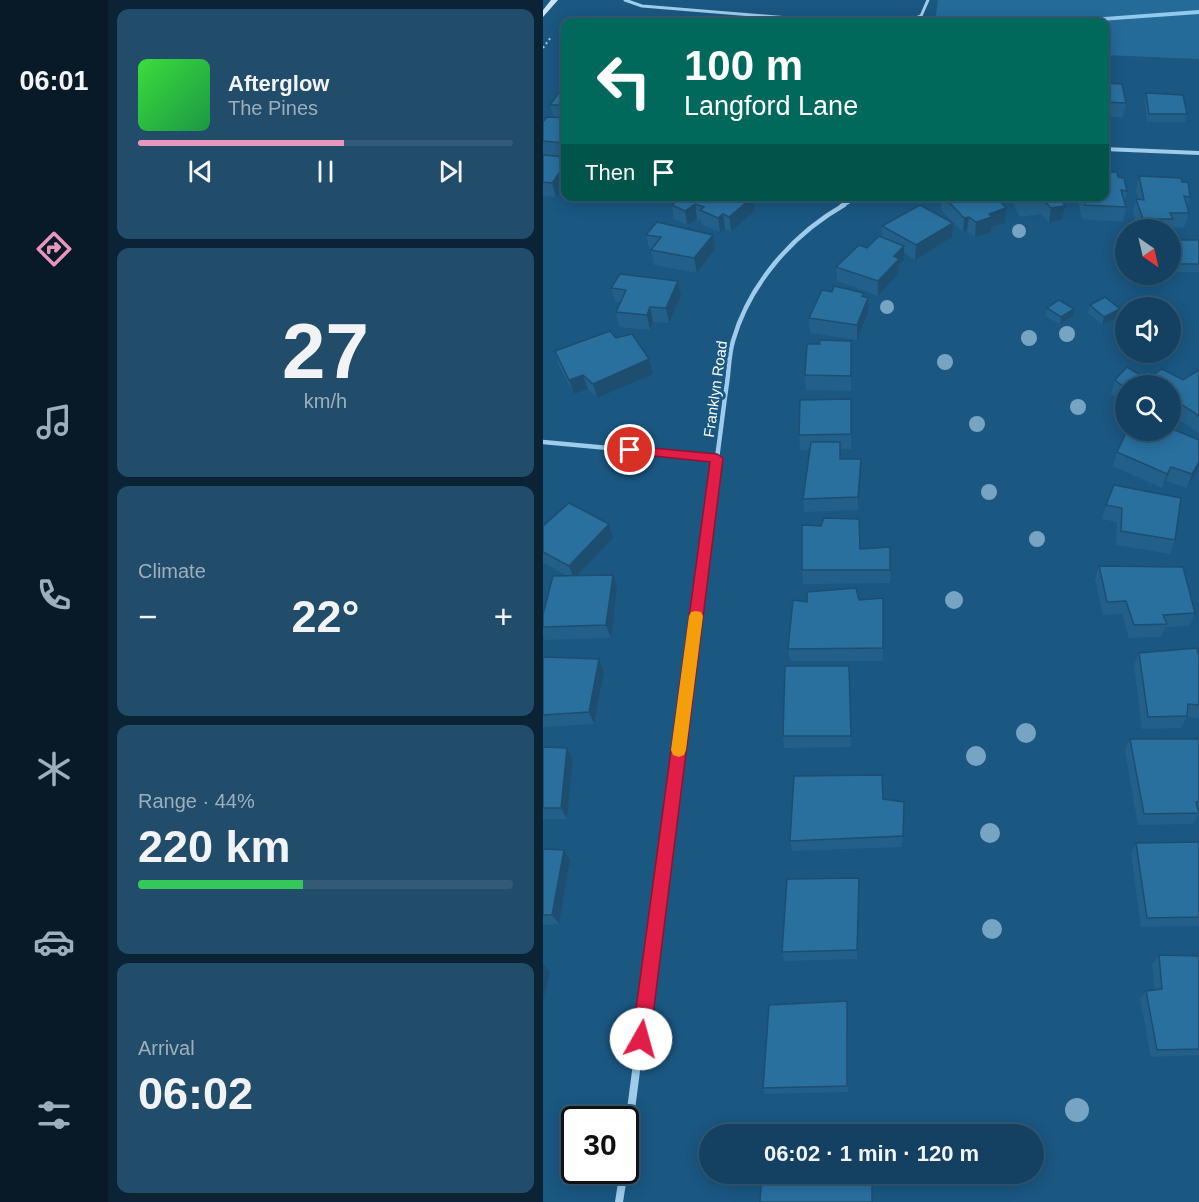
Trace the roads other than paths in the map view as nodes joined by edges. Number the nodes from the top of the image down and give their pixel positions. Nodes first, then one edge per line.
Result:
1 (555, 0) edge
2 (625, 0) edge
3 (928, 0) edge
4 (544, 12) edge
5 (788, 18) edge
6 (916, 18) edge
7 (1109, 149) edge
8 (1199, 153) edge
9 (851, 201) edge
10 (543, 442) edge
11 (717, 458) junction
12 (631, 1106) edge
13 (622, 1184) edge
14 (619, 1202) edge

1 - 4 street
2 - 5 lane
3 - 6 lane
7 - 8 street
9 - 11 street, Franklyn Road
10 - 11 street
11 - 12 street, Franklyn Road
13 - 14 street

